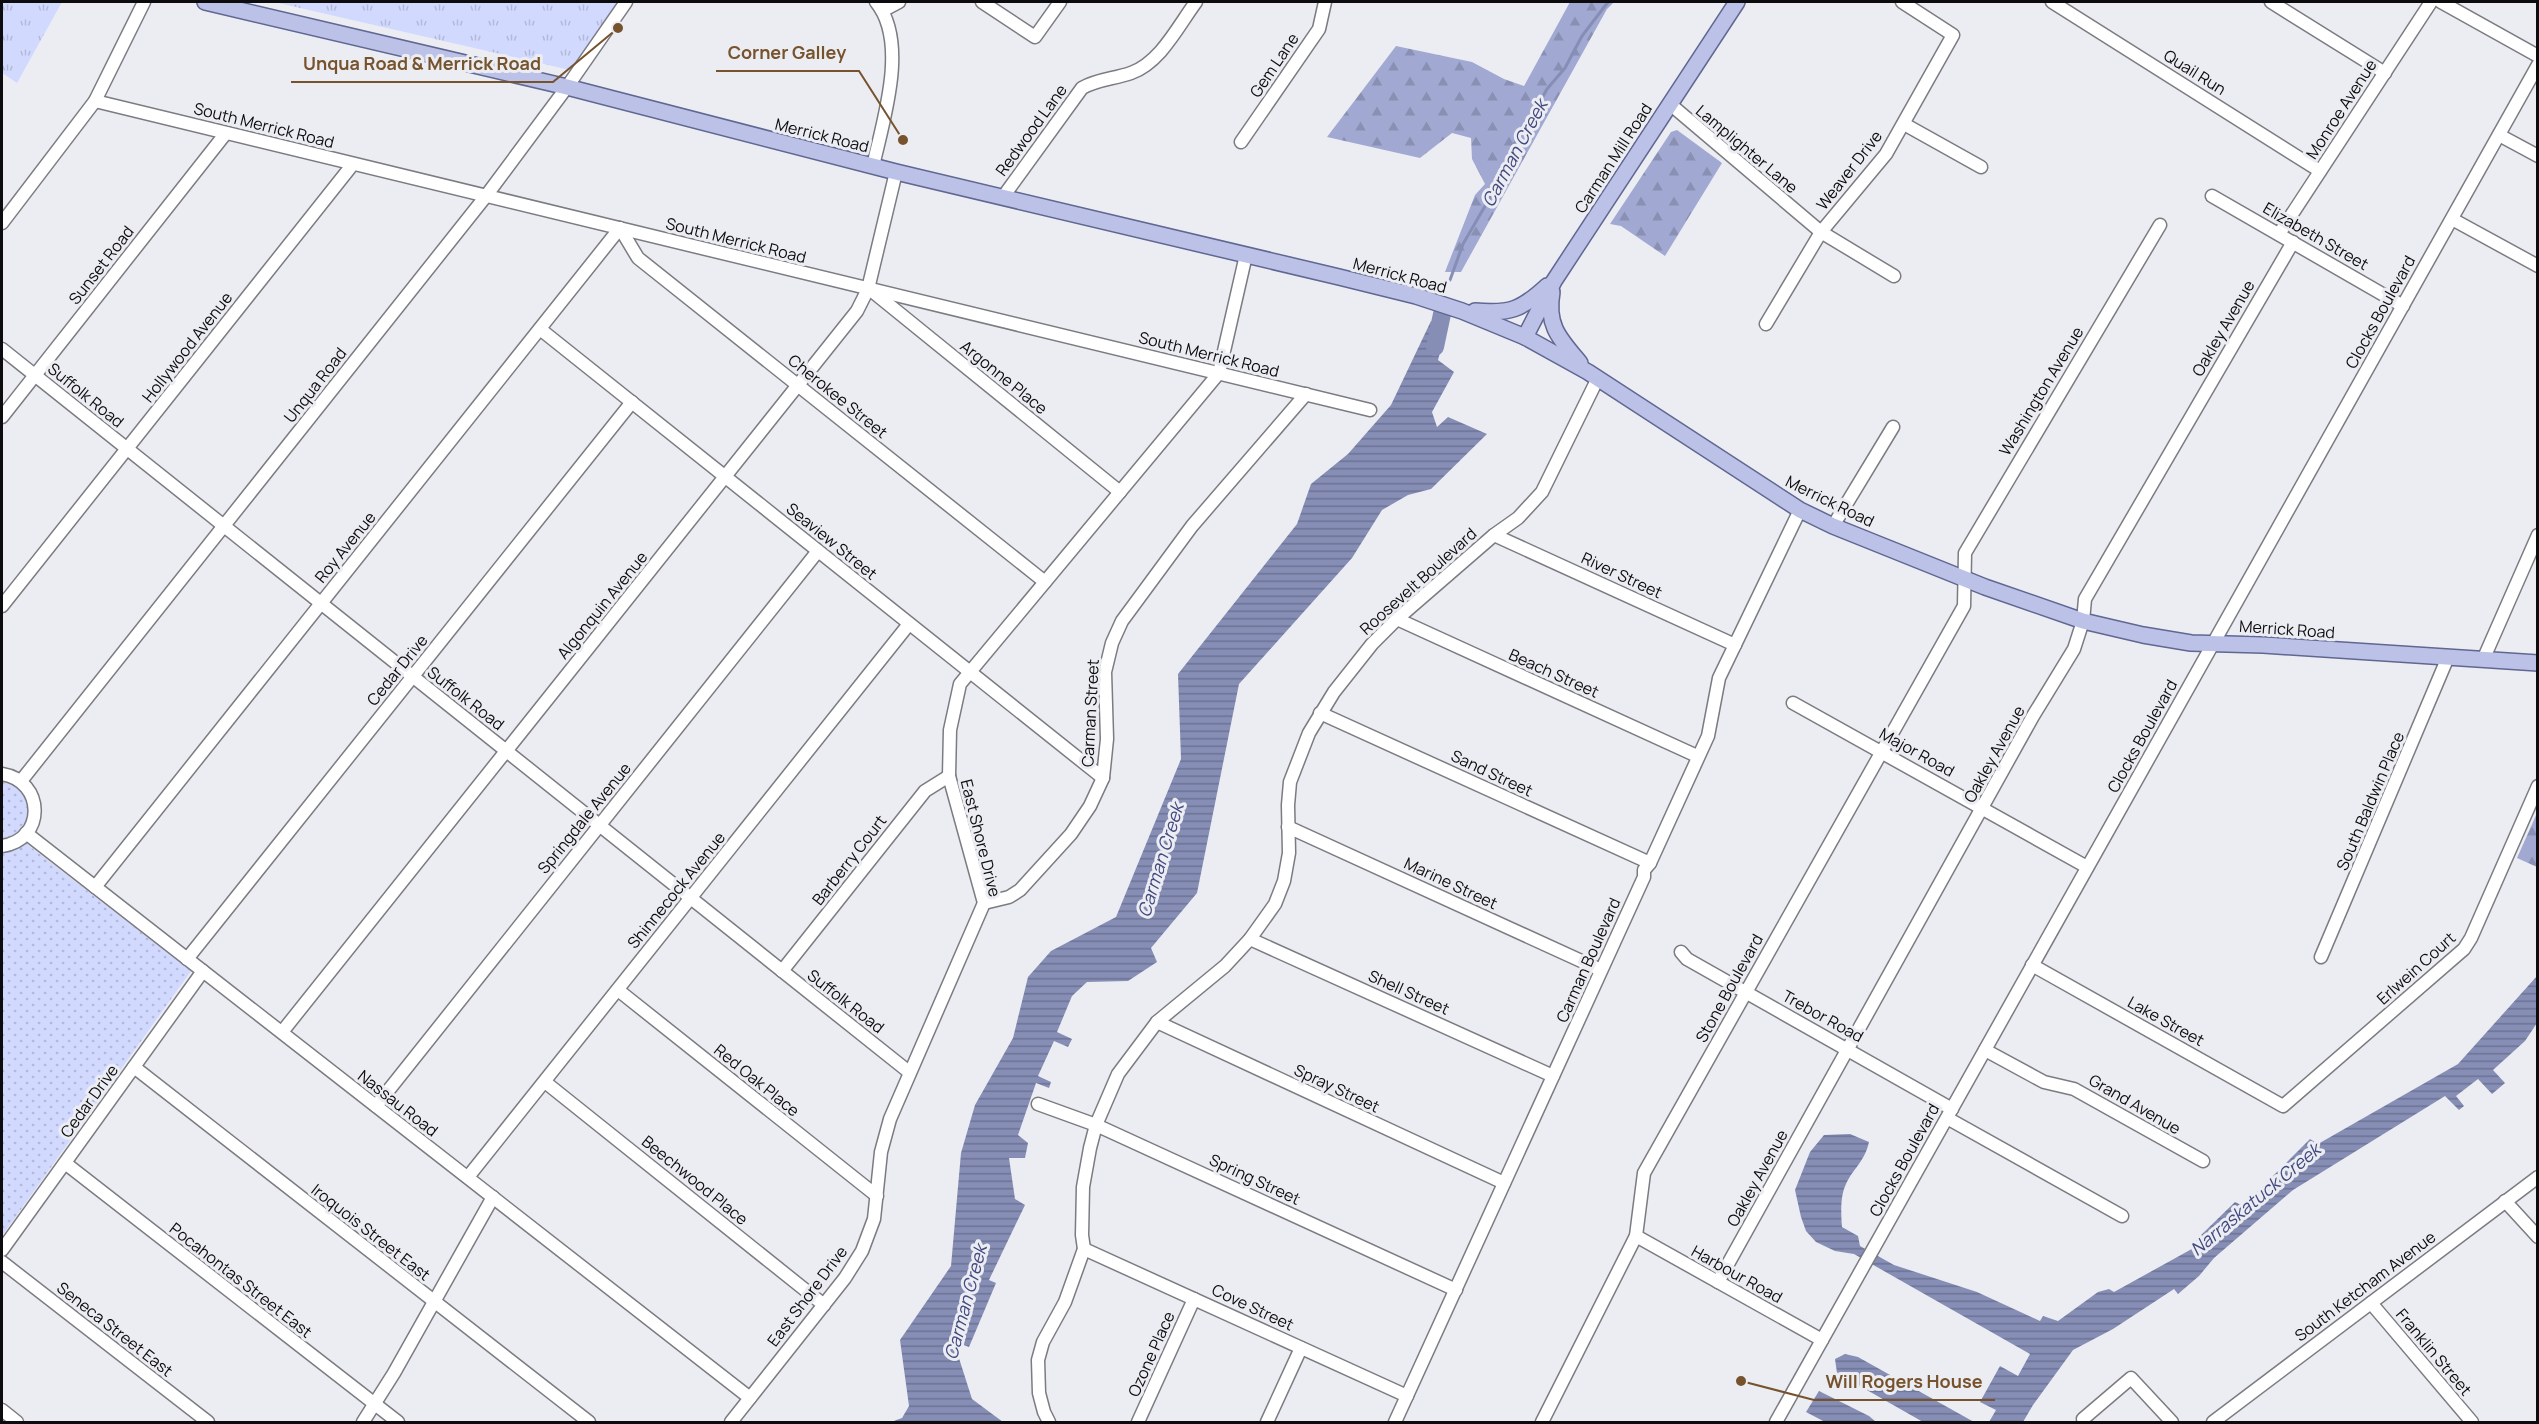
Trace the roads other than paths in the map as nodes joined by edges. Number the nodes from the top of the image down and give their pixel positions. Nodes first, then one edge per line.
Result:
1 (144, 2) edge
2 (205, 2) edge
3 (626, 2) edge
4 (899, 2) edge
5 (982, 2) edge
6 (1060, 2) edge
7 (1196, 2) edge
8 (1325, 2) edge
9 (1737, 2) edge
10 (1902, 2) edge
11 (2052, 2) edge
12 (2271, 2) edge
13 (2431, 2) edge
14 (2441, 2) edge
15 (880, 6) edge
16 (2538, 57) edge
17 (2538, 65) edge
18 (2385, 73) junction
19 (567, 87) junction
20 (95, 101) junction
21 (1670, 104) junction
22 (1904, 124) junction
23 (226, 133) junction
24 (2499, 135) junction
25 (1241, 142) dead end
26 (2538, 156) edge
27 (353, 164) junction
28 (873, 166) junction
29 (1981, 167) dead end
30 (2320, 171) junction
31 (896, 172) junction
32 (486, 196) junction
33 (2212, 196) dead end
34 (1003, 197) junction
35 (2452, 219) junction
36 (2, 223) edge
37 (2160, 225) dead end
38 (620, 228) junction
39 (1821, 232) junction
40 (2279, 234) junction
41 (2293, 242) junction
42 (1246, 255) junction
43 (2538, 266) edge
44 (1893, 276) dead end
45 (1554, 280) junction
46 (868, 288) junction
47 (2403, 306) junction
48 (1462, 311) junction
49 (1766, 324) dead end
50 (540, 329) junction
51 (1525, 337) junction
52 (2, 349) edge
53 (1219, 374) junction
54 (34, 375) junction
55 (1593, 375) junction
56 (798, 385) junction
57 (1306, 394) junction
58 (632, 402) junction
59 (1370, 410) dead end
60 (2, 417) edge
61 (1893, 427) dead end
62 (127, 449) junction
63 (725, 477) junction
64 (1120, 492) junction
65 (1800, 510) junction
66 (224, 526) junction
67 (1833, 526) junction
68 (1494, 535) junction
69 (2538, 535) edge
70 (818, 551) junction
71 (1965, 579) junction
72 (1045, 582) junction
73 (321, 604) junction
74 (2, 606) edge
75 (1397, 619) junction
76 (2083, 621) junction
77 (909, 624) junction
78 (2213, 644) junction
79 (1736, 645) junction
80 (2448, 657) junction
81 (2482, 660) junction
82 (2538, 663) edge
83 (969, 671) junction
84 (412, 676) junction
85 (1793, 702) dead end
86 (1320, 712) junction
87 (1882, 750) junction
88 (506, 751) junction
89 (1697, 756) junction
90 (2, 774) edge
91 (949, 776) junction
92 (1103, 778) junction
93 (21, 781) junction
94 (2538, 786) edge
95 (1983, 808) junction
96 (599, 825) junction
97 (1288, 827) junction
98 (26, 833) junction
99 (2, 846) edge
100 (1650, 863) junction
101 (2087, 867) junction
102 (95, 887) junction
103 (690, 898) junction
104 (984, 903) junction
105 (1250, 939) junction
106 (1681, 952) dead end
107 (2321, 957) dead end
108 (187, 959) junction
109 (2032, 966) junction
110 (1601, 970) junction
111 (203, 971) junction
112 (782, 971) junction
113 (618, 990) junction
114 (1746, 992) junction
115 (1157, 1022) junction
116 (282, 1032) junction
117 (1848, 1049) junction
118 (1985, 1050) junction
119 (134, 1067) junction
120 (909, 1072) junction
121 (1553, 1076) junction
122 (545, 1082) junction
123 (1038, 1104) dead end
124 (376, 1106) junction
125 (2283, 1106) joint
126 (1950, 1113) junction
127 (1096, 1125) junction
128 (2203, 1161) dead end
129 (65, 1163) junction
130 (2538, 1177) edge
131 (468, 1178) junction
132 (1504, 1183) junction
133 (877, 1196) junction
134 (493, 1197) junction
135 (2505, 1201) junction
136 (2122, 1216) dead end
137 (1636, 1236) junction
138 (2538, 1237) edge
139 (1084, 1249) junction
140 (2, 1250) edge
141 (2, 1262) edge
142 (1718, 1282) junction
143 (1456, 1290) junction
144 (1194, 1299) junction
145 (434, 1302) junction
146 (2371, 1303) junction
147 (824, 1305) junction
148 (1822, 1340) junction
149 (1301, 1348) junction
150 (1407, 1396) junction
151 (750, 1398) junction
152 (374, 1404) junction
153 (2, 1410) edge
154 (2083, 1419) dead end
155 (17, 1422) edge
156 (208, 1422) edge
157 (363, 1422) edge
158 (398, 1422) edge
159 (589, 1422) edge
160 (731, 1422) edge
161 (1049, 1422) edge
162 (1138, 1422) edge
163 (1267, 1422) edge
164 (1395, 1422) edge
165 (1542, 1422) edge
166 (1776, 1422) edge
167 (2172, 1422) edge
168 (2213, 1422) edge
169 (2472, 1422) edge

1 - 20 street
2 - 19 main road, Merrick Road
3 - 19 street, Unqua Road
4 - 15 street
5 - 6 street
7 - 34 street, Redwood Lane
8 - 25 street, Gem Lane
9 - 21 main road, Carman Mill Road
10 - 22 street, Weaver Drive
11 - 30 street, Quail Run
12 - 18 street
13 - 18 street, Monroe Avenue
14 - 16 street
15 - 28 street
17 - 24 street, Clocks Boulevard
18 - 30 street, Monroe Avenue
19 - 28 main road, Merrick Road
19 - 32 street, Unqua Road
20 - 23 street, South Merrick Road
20 - 36 street
21 - 39 street, Lamplighter Lane
21 - 45 main road, Carman Mill Road
22 - 29 street
22 - 39 street, Weaver Drive
23 - 27 street, South Merrick Road
23 - 54 street, Sunset Road
24 - 26 street
24 - 35 street, Clocks Boulevard
27 - 32 street, South Merrick Road
27 - 62 street, Hollywood Avenue
28 - 31 main road, Merrick Road
30 - 40 street, Monroe Avenue
31 - 34 main road, Merrick Road
31 - 46 street, Algonquin Avenue
32 - 38 street, South Merrick Road
32 - 66 street, Unqua Road
33 - 40 street, Elizabeth Street
34 - 42 main road, Merrick Road
35 - 43 street
35 - 47 street, Clocks Boulevard
37 - 71 street, Washington Avenue
38 - 46 street, South Merrick Road
38 - 50 street, Roy Avenue
38 - 56 street, Cherokee Street
39 - 44 street, Lamplighter Lane
39 - 49 street, Weaver Drive
40 - 41 street, Elizabeth Street
41 - 47 street, Elizabeth Street
41 - 76 street, Oakley Avenue
42 - 48 main road, Merrick Road
42 - 53 street, East Shore Drive
45 - 48 main road
45 - 51 main road, Carman Mill Road
45 - 55 main road
46 - 53 street, South Merrick Road
46 - 56 street, Algonquin Avenue
46 - 64 street, Argonne Place
47 - 78 street, Clocks Boulevard
48 - 51 main road, Merrick Road
50 - 58 street, Seaview Street
50 - 73 street, Roy Avenue
51 - 55 main road, Merrick Road
52 - 54 street, Suffolk Road
53 - 57 street, South Merrick Road
53 - 64 street, East Shore Drive
54 - 60 street, Sunset Road
54 - 62 street, Suffolk Road
55 - 65 main road, Merrick Road
55 - 68 street, Roosevelt Boulevard
56 - 63 street, Algonquin Avenue
56 - 72 street, Cherokee Street
57 - 59 street, South Merrick Road
57 - 92 street, Carman Street
58 - 63 street, Seaview Street
58 - 84 street, Cedar Drive
61 - 67 street
62 - 66 street, Suffolk Road
62 - 74 street, Hollywood Avenue
63 - 70 street, Seaview Street
63 - 88 street, Algonquin Avenue
64 - 72 street, East Shore Drive
65 - 67 main road, Merrick Road
65 - 79 street, Carman Boulevard
66 - 73 street, Suffolk Road
66 - 93 street, Unqua Road
67 - 71 main road, Merrick Road
68 - 75 street, Roosevelt Boulevard
68 - 79 street, River Street
69 - 81 street
70 - 77 street, Seaview Street
70 - 96 street, Springdale Avenue
71 - 76 main road, Merrick Road
71 - 87 street, Stone Boulevard
72 - 83 street, East Shore Drive
73 - 84 street, Suffolk Road
73 - 102 street, Roy Avenue
75 - 86 street, Roosevelt Boulevard
75 - 89 street, Beach Street
76 - 78 main road, Merrick Road
76 - 95 street, Oakley Avenue
77 - 83 street, Seaview Street
77 - 103 street, Shinnecock Avenue
78 - 80 main road, Merrick Road
78 - 101 street, Clocks Boulevard
79 - 89 street, Carman Boulevard
80 - 81 main road, Merrick Road
80 - 107 street, South Baldwin Place
81 - 82 main road, Merrick Road
83 - 91 street, East Shore Drive
83 - 92 street, Seaview Street
84 - 88 street, Suffolk Road
84 - 108 street, Cedar Drive
85 - 87 street, Major Road
86 - 97 street, Roosevelt Boulevard
86 - 100 street, Sand Street
87 - 95 street, Major Road
87 - 114 street, Stone Boulevard
88 - 96 street, Suffolk Road
88 - 116 street, Algonquin Avenue
89 - 100 street, Carman Boulevard
90 - 93 street
91 - 104 street, East Shore Drive
91 - 112 street, Barberry Court
92 - 104 street, Carman Street
93 - 98 street
94 - 125 street, Erlwein Court
95 - 101 street, Major Road
95 - 117 street, Oakley Avenue
96 - 103 street, Suffolk Road
96 - 124 street, Springdale Avenue
97 - 105 street, Roosevelt Boulevard
97 - 110 street, Marine Street
98 - 99 street
98 - 102 street, Nassau Road
100 - 110 street, Carman Boulevard
101 - 109 street, Clocks Boulevard
102 - 108 street, Nassau Road
103 - 112 street, Suffolk Road
103 - 113 street, Shinnecock Avenue
104 - 120 street, East Shore Drive
105 - 115 street, Roosevelt Boulevard
105 - 121 street, Shell Street
106 - 114 street, Trebor Road
108 - 111 street, Nassau Road
109 - 118 street, Clocks Boulevard
109 - 125 street, Lake Street
110 - 121 street, Carman Boulevard
111 - 116 street, Nassau Road
111 - 119 street, Cedar Drive
112 - 120 street, Suffolk Road
113 - 122 street, Shinnecock Avenue
113 - 133 street, Red Oak Place
114 - 117 street, Trebor Road
114 - 137 street, Stone Boulevard
115 - 127 street, Roosevelt Boulevard
115 - 132 street, Spray Street
116 - 124 street, Nassau Road
117 - 126 street, Trebor Road
117 - 142 street, Oakley Avenue
118 - 126 street, Clocks Boulevard
118 - 128 street, Grand Avenue
119 - 129 street, Cedar Drive
119 - 145 street, Iroquois Street East
120 - 133 street, East Shore Drive
121 - 132 street, Carman Boulevard
122 - 131 street, Shinnecock Avenue
122 - 147 street, Beechwood Place
123 - 127 street, Spring Street
124 - 131 street, Nassau Road
126 - 136 street, Trebor Road
126 - 148 street, Clocks Boulevard
127 - 139 street, Roosevelt Boulevard
127 - 143 street, Spring Street
129 - 140 street, Cedar Drive
129 - 152 street, Pocahontas Street East
130 - 135 street, South Ketcham Avenue
131 - 134 street, Nassau Road
132 - 143 street, Carman Boulevard
133 - 147 street, East Shore Drive
134 - 145 street
134 - 151 street, Nassau Road
135 - 138 street
135 - 146 street, South Ketcham Avenue
137 - 142 street, Harbour Road
137 - 165 street, Stone Boulevard
139 - 144 street, Cove Street
139 - 161 street, Roosevelt Boulevard
141 - 156 street, Seneca Street East
142 - 148 street, Harbour Road
143 - 150 street, Carman Boulevard
144 - 149 street, Cove Street
144 - 162 street, Ozone Place
145 - 152 street
145 - 159 street, Iroquois Street East
146 - 168 street, South Ketcham Avenue
146 - 169 street, Franklin Street
147 - 151 street, East Shore Drive
148 - 166 street, Clocks Boulevard
149 - 150 street, Cove Street
149 - 163 street
150 - 164 street, Carman Boulevard
151 - 160 street, East Shore Drive
152 - 157 street
152 - 158 street, Pocahontas Street East
153 - 155 street
154 - 167 street

